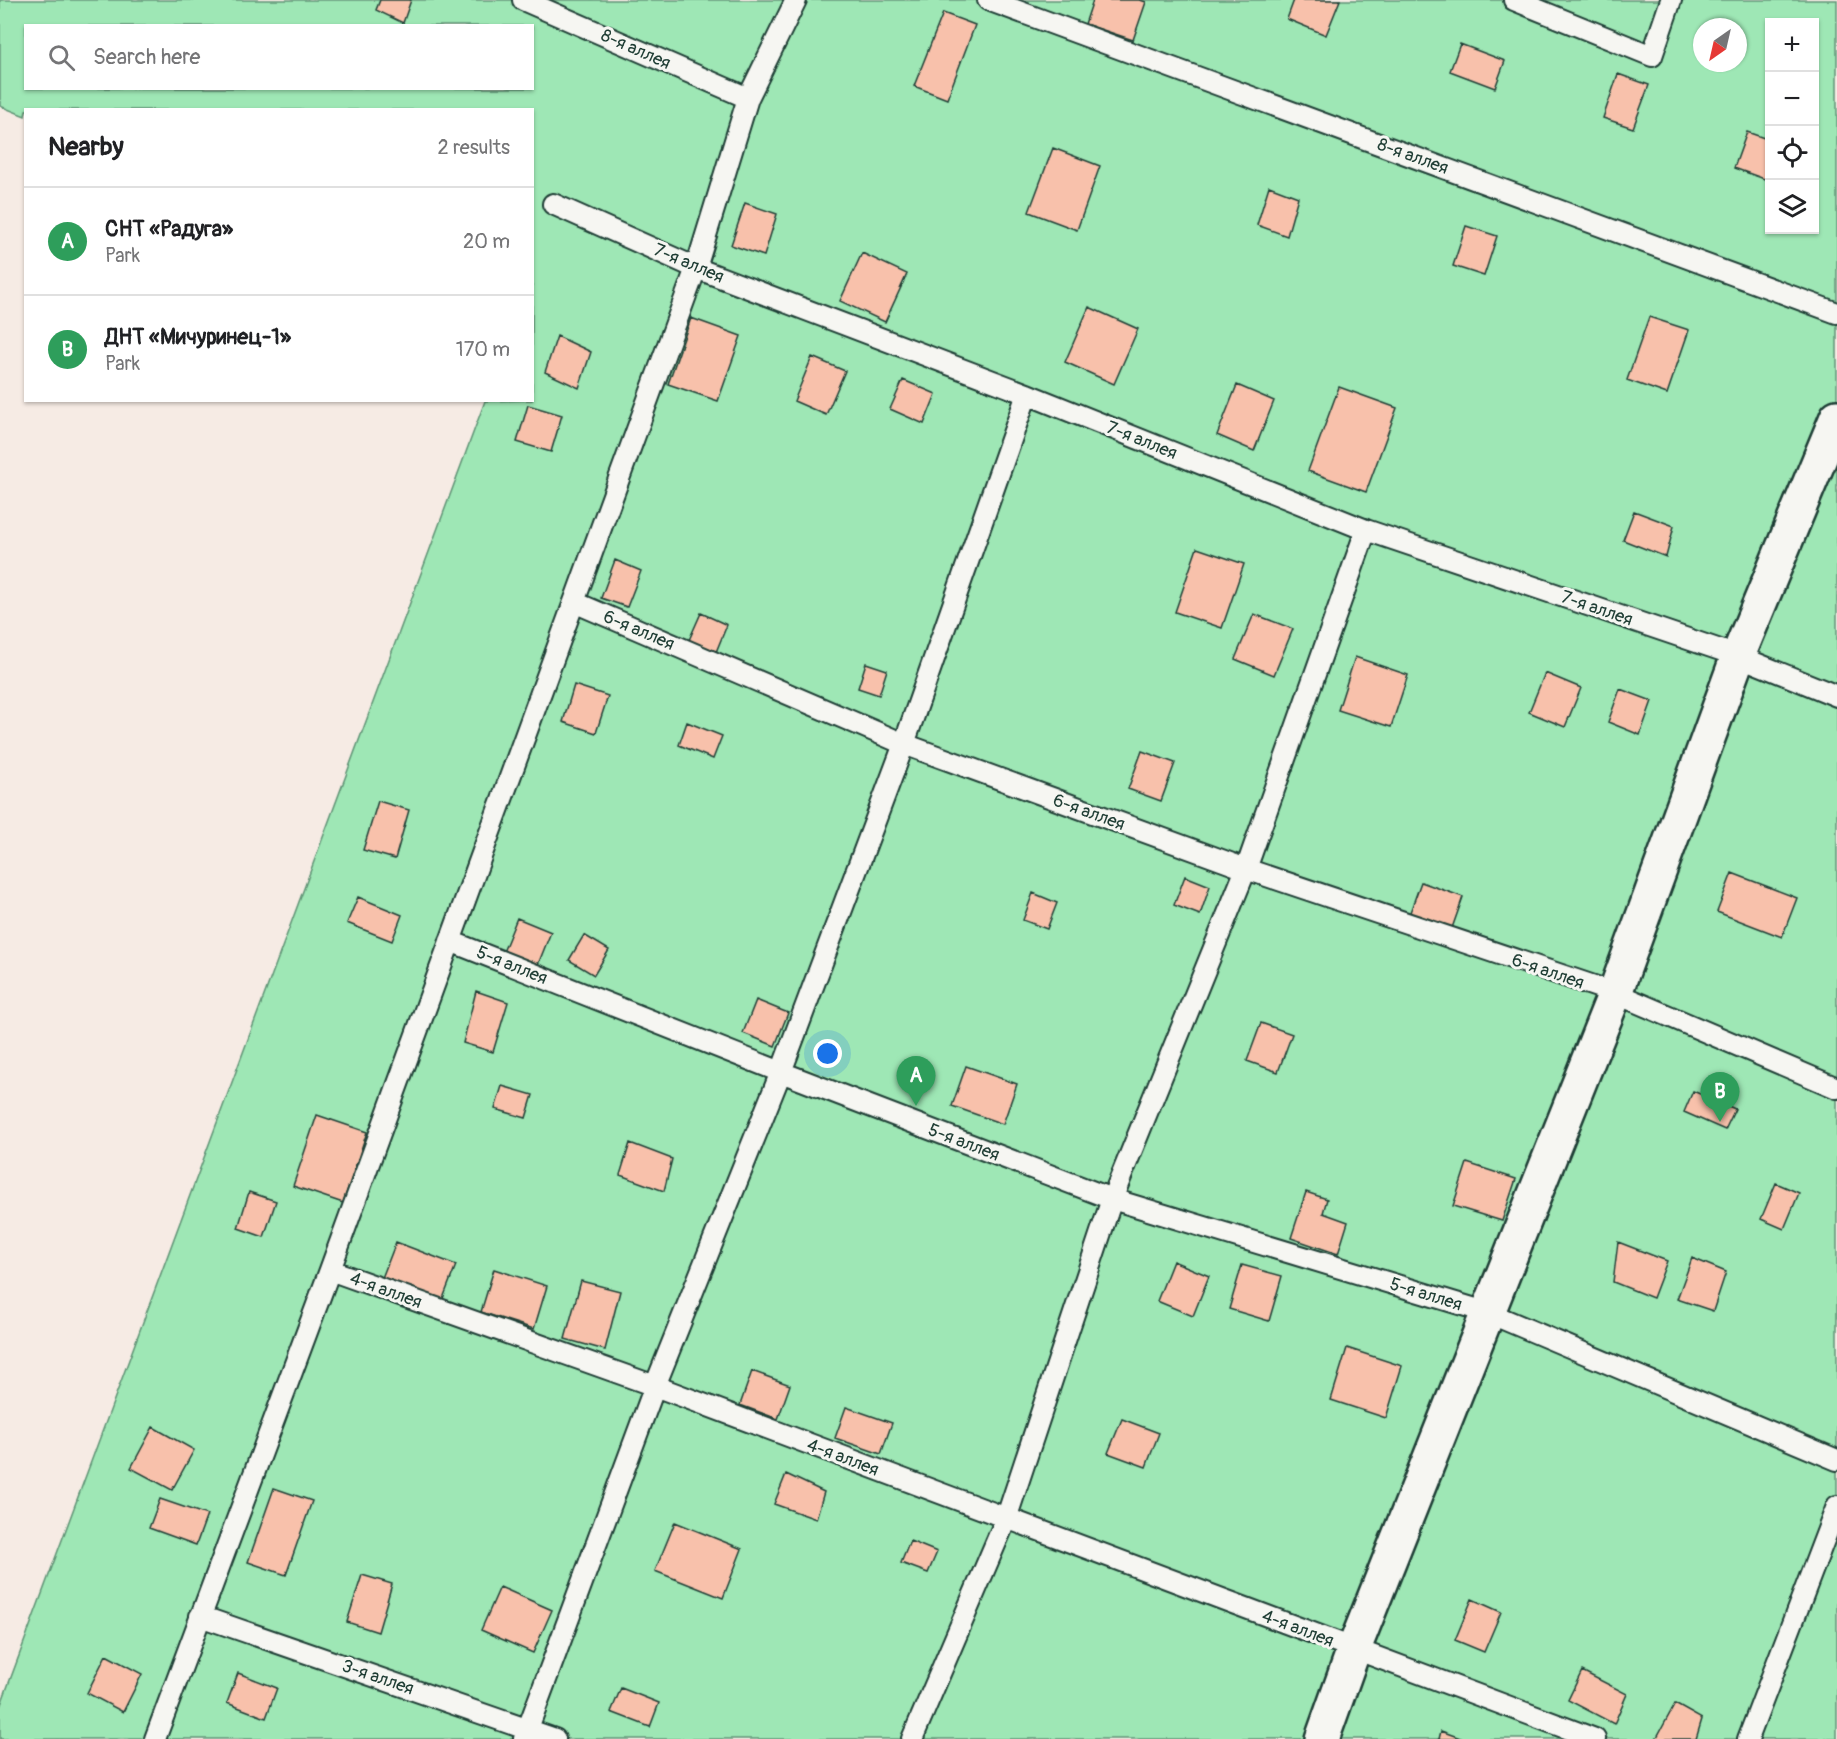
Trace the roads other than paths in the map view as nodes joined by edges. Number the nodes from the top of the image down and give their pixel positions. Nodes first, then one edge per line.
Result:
1 (523, 0) edge
2 (796, 0) edge
3 (988, 0) edge
4 (1514, 0) edge
5 (1671, 0) edge
6 (748, 99) junction
7 (553, 204) dead end
8 (696, 268) junction
9 (1837, 313) edge
10 (1028, 394) junction
11 (1837, 417) edge
12 (1366, 530) junction
13 (574, 602) junction
14 (1738, 656) junction
15 (1837, 696) edge
16 (904, 744) junction
17 (1246, 869) junction
18 (450, 941) junction
19 (1615, 993) junction
20 (781, 1072) junction
21 (1837, 1088) edge
22 (1112, 1199) junction
23 (330, 1270) junction
24 (1489, 1313) junction
25 (656, 1386) junction
26 (1837, 1460) edge
27 (1837, 1506) edge
28 (1006, 1519) junction
29 (200, 1616) junction
30 (1354, 1649) junction
31 (527, 1734) edge
32 (155, 1739) edge
33 (555, 1739) edge
34 (912, 1739) edge
35 (1322, 1739) edge
36 (1594, 1739) edge
37 (1748, 1739) edge

1 - 6 lane, 8-я аллея
2 - 6 lane
3 - 9 lane, 8-я аллея
4 - 5 lane
6 - 8 lane
7 - 8 lane, 7-я аллея
8 - 10 lane, 7-я аллея
8 - 13 lane
10 - 12 lane, 7-я аллея
10 - 16 lane
11 - 14 street
12 - 14 lane, 7-я аллея
12 - 17 lane
13 - 16 lane, 6-я аллея
13 - 18 lane
14 - 15 lane, 7-я аллея
14 - 19 street
16 - 17 lane, 6-я аллея
16 - 20 lane
17 - 19 lane, 6-я аллея
17 - 22 lane
18 - 20 lane, 5-я аллея
18 - 23 lane
19 - 21 lane, 6-я аллея
19 - 24 street
20 - 22 lane, 5-я аллея
20 - 25 lane
22 - 24 lane, 5-я аллея
22 - 28 lane
23 - 25 lane, 4-я аллея
23 - 29 lane
24 - 26 lane, 5-я аллея
24 - 30 street
25 - 28 lane, 4-я аллея
25 - 31 lane
27 - 37 lane
28 - 30 lane, 4-я аллея
28 - 34 lane
29 - 31 lane, 3-я аллея
29 - 32 lane
30 - 35 street
30 - 36 lane, 4-я аллея
31 - 33 lane, 3-я аллея

